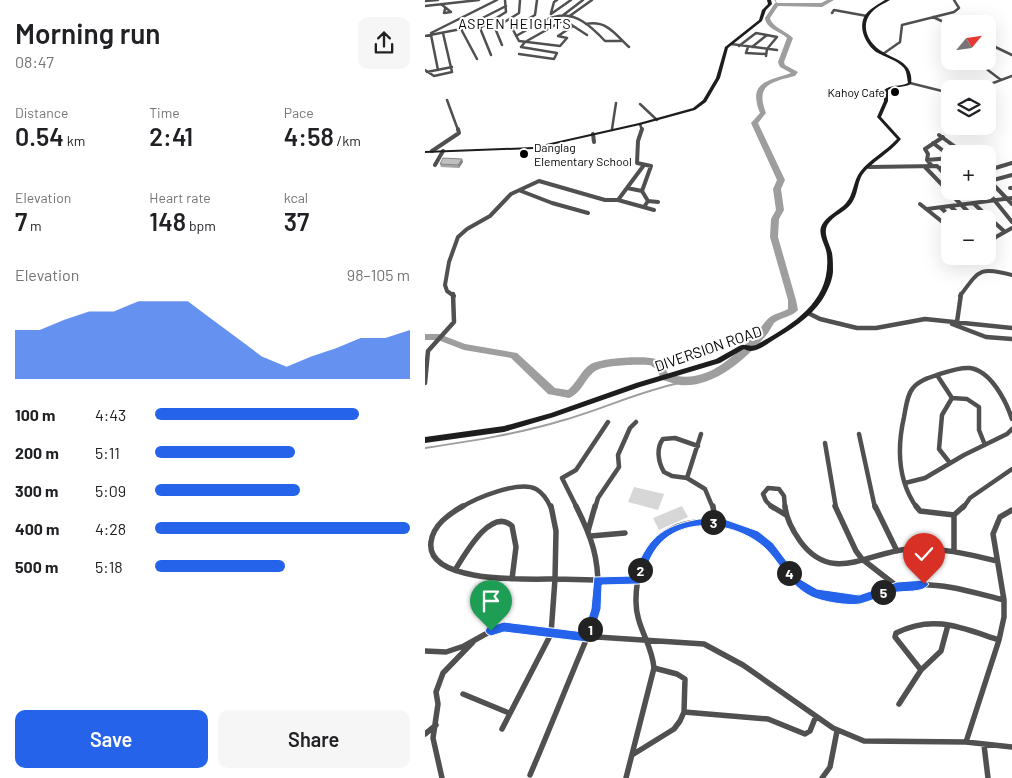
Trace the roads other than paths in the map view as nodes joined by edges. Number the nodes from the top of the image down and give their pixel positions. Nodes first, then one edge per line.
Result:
1 (438, 0) edge
2 (479, 0) edge
3 (497, 0) edge
4 (505, 0) edge
5 (520, 0) edge
6 (537, 0) edge
7 (557, 0) edge
8 (571, 0) edge
9 (583, 0) edge
10 (592, 0) edge
11 (769, 0) edge
12 (888, 0) edge
13 (954, 0) edge
14 (425, 2) edge
15 (441, 4) junction
16 (425, 6) edge
17 (506, 6) junction
18 (445, 9) dead end
19 (832, 13) dead end
20 (552, 15) junction
21 (562, 16) junction
22 (867, 16) junction
23 (933, 16) junction
24 (568, 17) junction
25 (564, 20) junction
26 (941, 20) edge
27 (586, 24) junction
28 (573, 26) junction
29 (461, 29) junction
30 (595, 29) junction
31 (443, 33) junction
32 (584, 33) junction
33 (431, 35) junction
34 (767, 35) junction
35 (425, 36) edge
36 (516, 36) junction
37 (587, 36) dead end
38 (622, 41) junction
39 (525, 42) junction
40 (731, 44) junction
41 (501, 45) dead end
42 (739, 46) junction
43 (629, 47) dead end
44 (748, 47) junction
45 (752, 48) junction
46 (996, 48) edge
47 (767, 49) junction
48 (777, 50) dead end
49 (519, 54) dead end
50 (883, 54) junction
51 (491, 55) dead end
52 (1012, 56) edge
53 (477, 59) dead end
54 (452, 67) junction
55 (438, 70) junction
56 (990, 70) edge
57 (426, 71) edge
58 (1012, 76) edge
59 (1001, 80) junction
60 (996, 82) edge
61 (910, 83) junction
62 (941, 91) edge
63 (447, 100) dead end
64 (616, 103) dead end
65 (640, 104) dead end
66 (657, 120) junction
67 (640, 124) junction
68 (613, 129) junction
69 (593, 134) junction
70 (593, 142) dead end
71 (933, 143) junction
72 (953, 145) edge
73 (941, 150) edge
74 (437, 151) junction
75 (425, 152) edge
76 (941, 158) edge
77 (927, 160) junction
78 (1012, 163) edge
79 (435, 164) dead end
80 (644, 165) junction
81 (932, 166) junction
82 (869, 167) junction
83 (925, 167) junction
84 (939, 168) edge
85 (996, 168) edge
86 (1012, 175) edge
87 (996, 178) edge
88 (941, 184) edge
89 (996, 186) edge
90 (627, 188) junction
91 (521, 190) junction
92 (642, 191) junction
93 (1007, 198) junction
94 (1012, 198) edge
95 (996, 199) edge
96 (617, 200) junction
97 (956, 200) edge
98 (992, 200) joint
99 (648, 201) junction
100 (658, 202) dead end
101 (973, 203) junction
102 (920, 204) dead end
103 (960, 204) junction
104 (1012, 204) edge
105 (950, 206) junction
106 (644, 207) junction
107 (941, 208) joint
108 (927, 209) junction
109 (654, 210) dead end
110 (954, 210) edge
111 (966, 210) edge
112 (588, 213) dead end
113 (941, 221) edge
114 (1012, 222) edge
115 (1012, 228) edge
116 (1005, 232) junction
117 (996, 237) edge
118 (1012, 275) edge
119 (808, 313) junction
120 (946, 321) junction
121 (957, 322) junction
122 (1012, 328) edge
123 (1012, 339) edge
124 (937, 375) junction
125 (425, 383) edge
126 (952, 398) junction
127 (1012, 419) edge
128 (608, 422) dead end
129 (636, 422) dead end
130 (1012, 429) edge
131 (701, 434) dead end
132 (859, 434) dead end
133 (425, 440) edge
134 (825, 443) dead end
135 (985, 445) junction
136 (698, 446) junction
137 (949, 463) junction
138 (1012, 469) edge
139 (687, 478) junction
140 (905, 483) junction
141 (1012, 510) edge
142 (786, 515) junction
143 (954, 515) junction
144 (715, 522) junction
145 (590, 533) junction
146 (625, 533) dead end
147 (897, 550) junction
148 (954, 551) junction
149 (862, 558) junction
150 (997, 561) junction
151 (455, 570) junction
152 (512, 579) junction
153 (554, 579) junction
154 (597, 580) junction
155 (636, 581) junction
156 (897, 587) junction
157 (1004, 600) junction
158 (949, 625) junction
159 (551, 634) junction
160 (477, 637) junction
161 (587, 637) junction
162 (999, 640) junction
163 (647, 642) junction
164 (425, 651) edge
165 (654, 668) junction
166 (921, 670) junction
167 (463, 694) dead end
168 (899, 704) dead end
169 (684, 712) junction
170 (509, 713) junction
171 (816, 716) junction
172 (437, 724) junction
173 (502, 729) dead end
174 (837, 731) junction
175 (425, 734) edge
176 (966, 742) junction
177 (984, 745) junction
178 (1012, 747) edge
179 (632, 755) junction
180 (530, 775) dead end
181 (442, 778) edge
182 (626, 778) edge
183 (822, 778) edge
184 (988, 778) edge

1 - 14 street
2 - 15 street
3 - 35 street
4 - 17 street
5 - 41 street
6 - 36 street
7 - 20 street
8 - 20 street
9 - 21 street
10 - 24 street
11 - 40 street
12 - 22 street
13 - 23 street
15 - 16 street
15 - 18 street
17 - 29 street
17 - 51 street
19 - 22 street
20 - 21 street
20 - 36 street
21 - 24 street
22 - 50 street
23 - 26 street
23 - 50 street
24 - 25 street
24 - 27 street
25 - 28 street
25 - 39 street
27 - 30 street
27 - 38 street
28 - 32 street
28 - 39 street
29 - 31 street
29 - 53 street
30 - 32 street
30 - 38 street
31 - 33 street
31 - 54 street
32 - 37 street
33 - 35 street
33 - 55 street
34 - 42 street
34 - 45 street
34 - 47 street
36 - 39 street
38 - 43 street
39 - 49 street
40 - 42 street
40 - 66 street
42 - 44 street
44 - 45 street
44 - 47 street
45 - 47 street
46 - 52 street
47 - 48 street
50 - 61 street
54 - 55 street
54 - 57 street
55 - 57 street
56 - 59 street
58 - 59 street
59 - 60 street
61 - 62 street
61 - 82 street, DIVERSION ROAD
63 - 74 street
64 - 68 street
65 - 66 street
66 - 67 street
67 - 68 street
67 - 80 street
68 - 69 street
69 - 70 street
69 - 74 street
71 - 72 street
71 - 73 street
71 - 77 street
74 - 75 street
74 - 79 street
76 - 77 street
77 - 81 street
78 - 85 street
80 - 90 street
80 - 92 street
81 - 83 street
81 - 84 street
82 - 83 street
82 - 119 street, DIVERSION ROAD
83 - 88 street
86 - 87 street
89 - 93 street
90 - 92 street
90 - 96 street
91 - 96 street
91 - 112 street
91 - 125 street
92 - 99 street
93 - 94 street
93 - 95 street
93 - 104 street
96 - 106 street
97 - 103 street
98 - 101 street
98 - 114 street
99 - 100 street
99 - 106 street
101 - 103 street
101 - 116 street
102 - 108 street
103 - 105 street
103 - 111 street
105 - 107 street
105 - 110 street
106 - 109 street
107 - 108 street
108 - 113 street
115 - 116 street
116 - 117 street
118 - 121 street
119 - 120 street
119 - 133 street, DIVERSION ROAD
120 - 121 street
120 - 123 street
121 - 122 street
124 - 126 street
124 - 127 street
124 - 140 street
126 - 135 street
126 - 137 street
128 - 145 street
129 - 145 street
130 - 135 street
131 - 136 street
132 - 147 street
134 - 149 street
135 - 137 street
136 - 139 street
136 - 139 street
137 - 140 street
138 - 143 street
139 - 144 street
140 - 143 street
141 - 150 street
142 - 142 street
142 - 149 street
143 - 148 street
144 - 155 street
144 - 156 street
145 - 146 street
145 - 154 street
147 - 148 street
147 - 149 street
148 - 150 street
149 - 156 street
150 - 157 street
151 - 152 street
151 - 152 street
151 - 153 street
152 - 153 street
153 - 154 street
153 - 159 street
154 - 155 street
154 - 161 street
155 - 163 street
156 - 157 street
157 - 162 street
158 - 162 street
158 - 166 street
158 - 166 street
159 - 160 street
159 - 161 street
159 - 170 street
160 - 164 street
160 - 172 street
161 - 163 street
161 - 180 street
162 - 176 street
163 - 165 street
163 - 171 street
165 - 169 street
165 - 179 street
166 - 168 street
167 - 170 street
169 - 171 street
169 - 179 street
170 - 173 street
171 - 174 street
172 - 175 street
172 - 181 street
174 - 176 street
174 - 183 street
176 - 177 street
177 - 178 street
177 - 184 street
179 - 182 street

